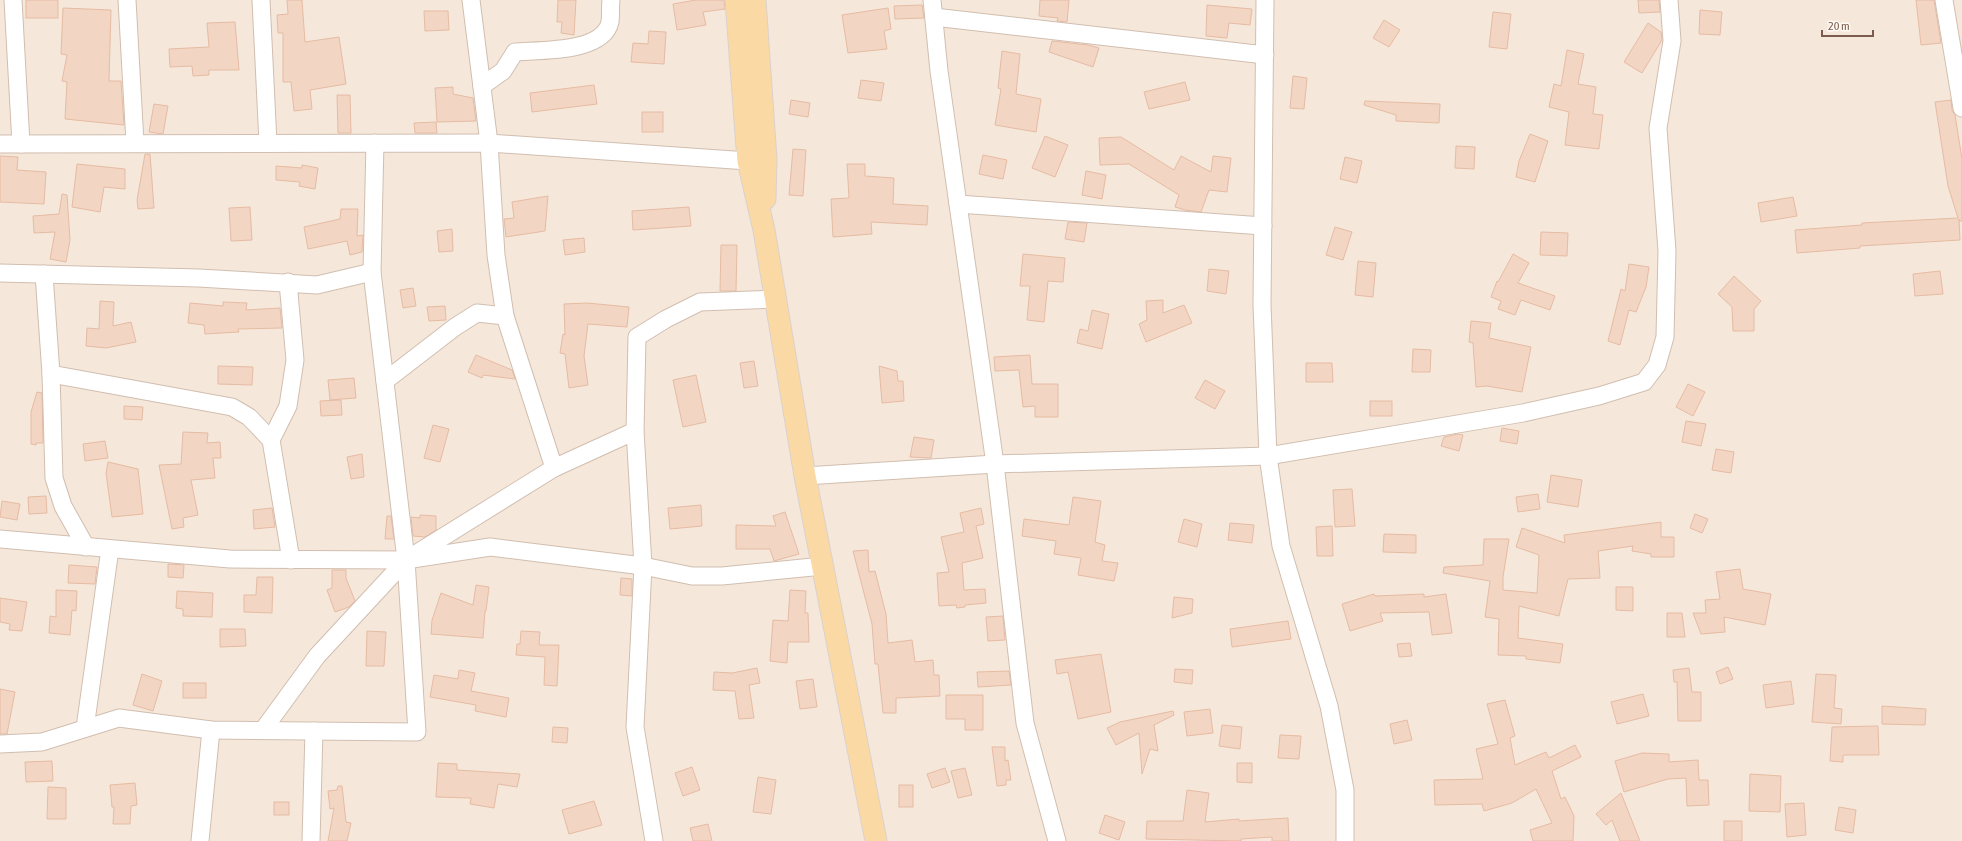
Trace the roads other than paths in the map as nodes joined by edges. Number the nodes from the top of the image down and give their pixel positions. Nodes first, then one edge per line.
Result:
1 (13, 0) edge
2 (127, 0) edge
3 (261, 0) edge
4 (471, 0) edge
5 (610, 0) edge
6 (736, 0) edge
7 (755, 0) edge
8 (932, 0) edge
9 (1265, 0) edge
10 (1669, 0) edge
11 (1944, 0) edge
12 (934, 17) junction
13 (1265, 55) junction
14 (482, 86) junction
15 (1962, 108) edge
16 (268, 143) junction
17 (375, 143) junction
18 (489, 143) junction
19 (0, 144) edge
20 (21, 144) junction
21 (135, 144) junction
22 (757, 160) junction
23 (958, 204) junction
24 (1263, 226) junction
25 (372, 272) junction
26 (0, 273) edge
27 (44, 274) junction
28 (288, 282) junction
29 (776, 299) junction
30 (505, 316) junction
31 (51, 374) junction
32 (385, 381) junction
33 (635, 431) junction
34 (271, 440) junction
35 (1268, 456) junction
36 (995, 464) junction
37 (554, 468) junction
38 (805, 476) junction
39 (0, 539) edge
40 (86, 547) junction
41 (110, 549) junction
42 (291, 560) junction
43 (406, 560) junction
44 (643, 566) junction
45 (823, 566) junction
46 (85, 728) junction
47 (211, 730) junction
48 (263, 730) junction
49 (314, 731) junction
50 (0, 744) edge
51 (200, 841) edge
52 (311, 841) edge
53 (654, 841) edge
54 (876, 841) edge
55 (1057, 841) edge
56 (1345, 841) edge

1 - 20 street
2 - 21 street
3 - 16 street
4 - 14 street
5 - 14 street
6 - 22 main road
7 - 22 main road
8 - 12 street
9 - 13 street
10 - 35 street
11 - 15 street
12 - 13 street
12 - 23 street
13 - 24 street
14 - 18 street
16 - 17 street
16 - 21 street
17 - 18 street
17 - 25 street
18 - 22 street
18 - 30 street
19 - 20 street
20 - 21 street
22 - 29 main road
23 - 24 street
23 - 36 street
24 - 35 street
25 - 28 street
25 - 32 street
26 - 27 street
27 - 28 street
27 - 31 street
28 - 34 street
29 - 33 street
29 - 38 main road
30 - 32 street
30 - 37 street
31 - 34 street
31 - 40 street
32 - 43 street
33 - 37 street
33 - 44 street
34 - 42 street
35 - 36 street
35 - 56 street
36 - 38 street
36 - 55 street
37 - 43 street
38 - 45 main road
39 - 40 street
40 - 41 street
41 - 42 street
41 - 46 street
42 - 43 street
43 - 44 street
43 - 48 street
43 - 49 street
44 - 45 street
44 - 53 street
45 - 54 main road
46 - 47 street
46 - 50 street
47 - 48 street
47 - 51 street
48 - 49 street
49 - 52 street

